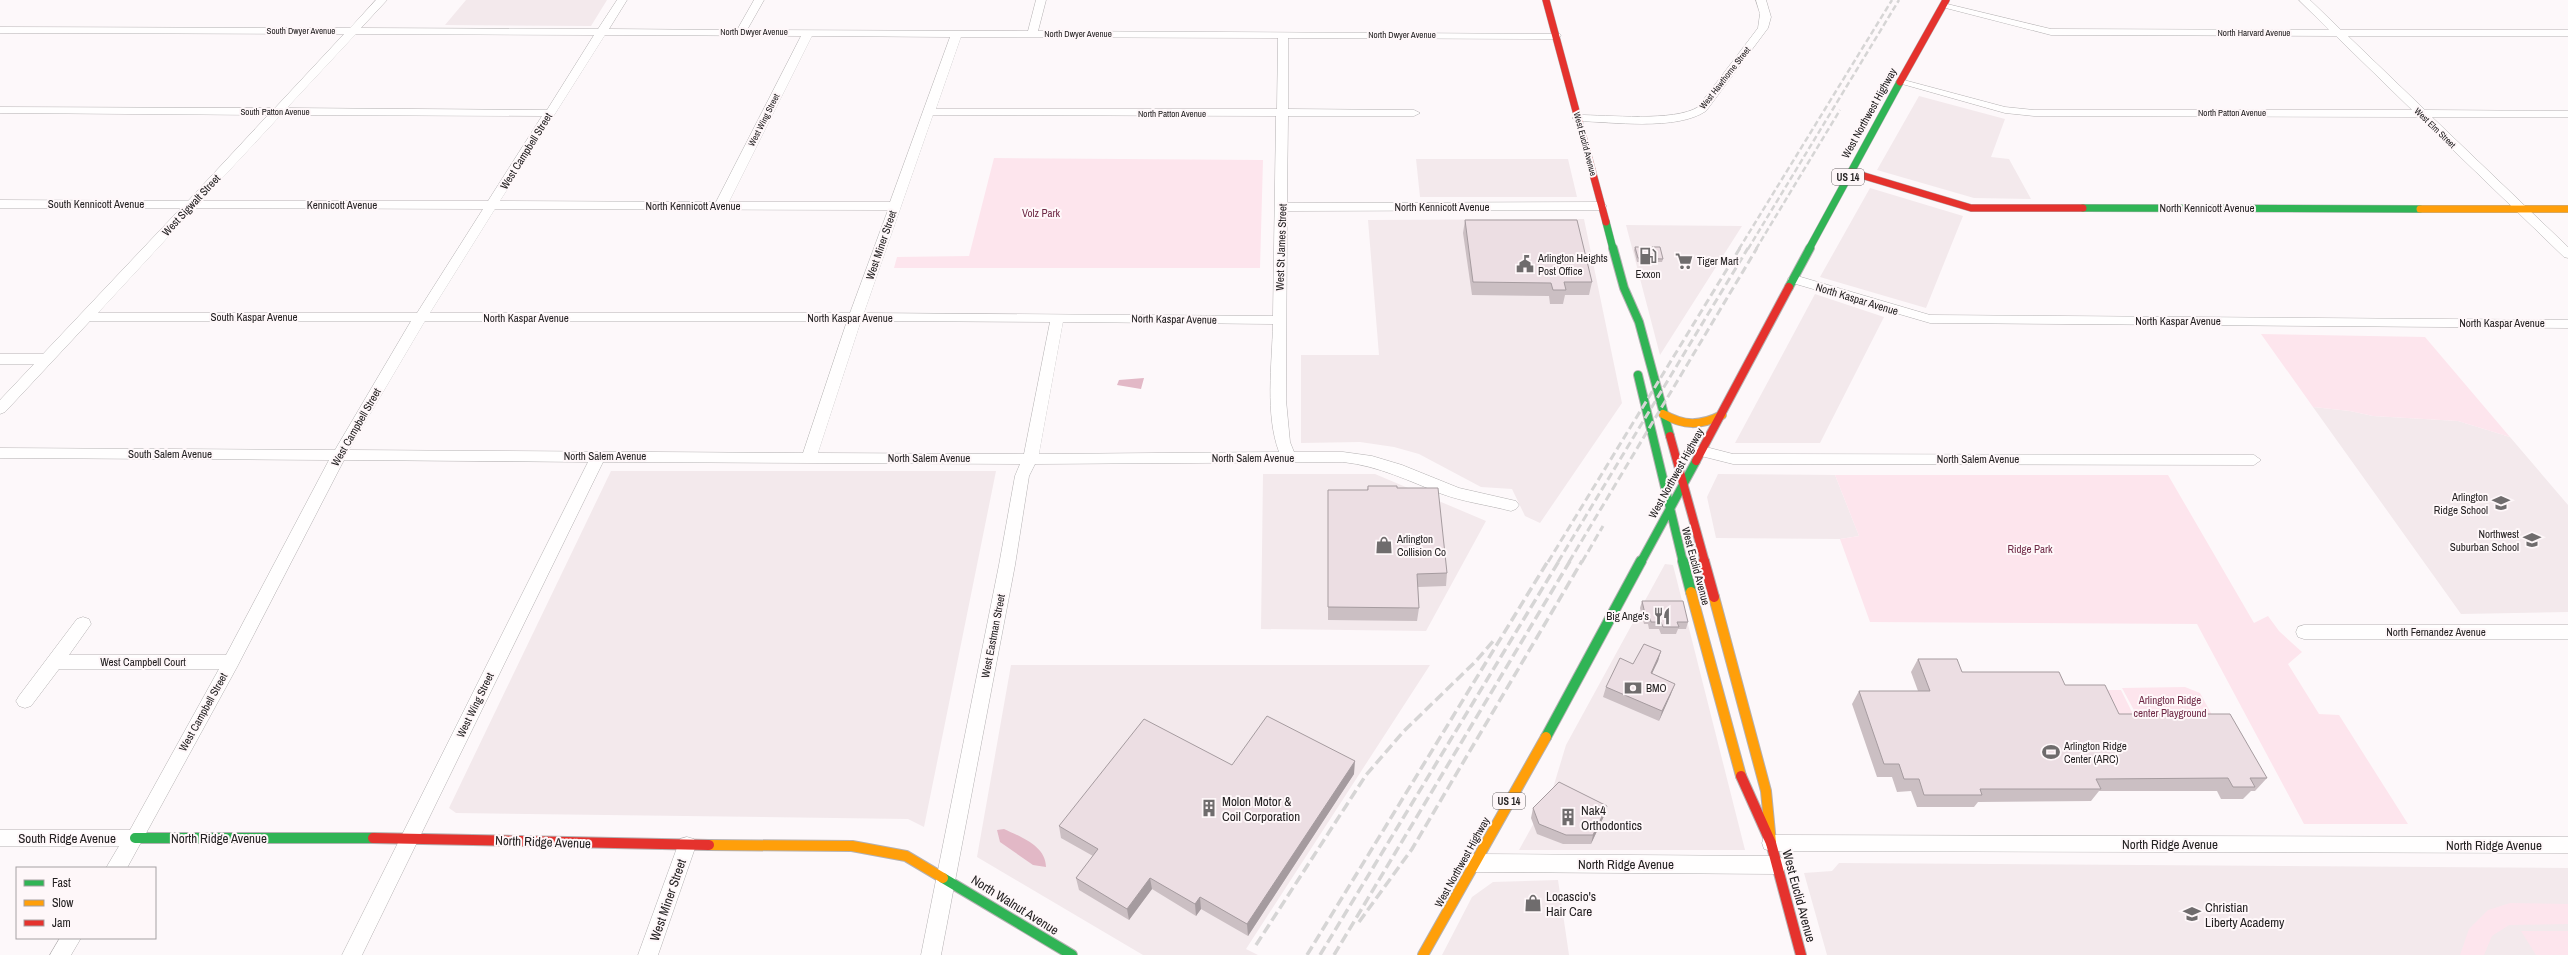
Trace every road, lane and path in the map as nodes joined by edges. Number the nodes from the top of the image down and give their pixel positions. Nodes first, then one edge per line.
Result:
1 (382, 0) edge
2 (622, 0) edge
3 (759, 0) edge
4 (1041, 0) edge
5 (1546, 0) edge
6 (1761, 0) edge
7 (2304, 0) edge
8 (1944, 3) edge
9 (0, 30) edge
10 (353, 31) junction
11 (601, 32) junction
12 (741, 32) junction
13 (808, 33) junction
14 (957, 33) junction
15 (2338, 33) junction
16 (2568, 33) edge
17 (1032, 34) junction
18 (1283, 35) junction
19 (1556, 36) junction
20 (1900, 82) junction
21 (0, 110) edge
22 (279, 112) junction
23 (929, 112) junction
24 (550, 113) junction
25 (1414, 113) dead end
26 (1283, 114) junction
27 (2420, 114) junction
28 (2568, 114) edge
29 (1578, 118) junction
30 (1851, 172) junction
31 (0, 204) edge
32 (192, 204) junction
33 (491, 206) junction
34 (895, 206) junction
35 (1602, 206) junction
36 (720, 207) junction
37 (1282, 207) junction
38 (2520, 208) junction
39 (2568, 209) edge
40 (2568, 254) edge
41 (1794, 279) junction
42 (1624, 288) junction
43 (1626, 316) dead end
44 (87, 317) junction
45 (420, 318) junction
46 (855, 318) junction
47 (1057, 318) junction
48 (1279, 320) junction
49 (2568, 324) edge
50 (0, 359) edge
51 (46, 359) junction
52 (1635, 362) dead end
53 (0, 409) edge
54 (1663, 414) junction
55 (1722, 415) junction
56 (1702, 451) junction
57 (0, 453) edge
58 (339, 455) junction
59 (598, 456) junction
60 (809, 458) junction
61 (1031, 458) junction
62 (1289, 458) junction
63 (2254, 460) dead end
64 (1683, 484) junction
65 (1511, 505) dead end
66 (1669, 511) junction
67 (83, 624) dead end
68 (2304, 632) dead end
69 (2568, 632) edge
70 (54, 662) junction
71 (231, 662) junction
72 (25, 701) dead end
73 (0, 838) edge
74 (135, 838) junction
75 (409, 838) junction
76 (1771, 843) junction
77 (687, 845) junction
78 (2568, 845) edge
79 (1474, 863) junction
80 (1777, 865) junction
81 (117, 867) edge
82 (945, 877) junction
83 (70, 939) edge
84 (60, 955) edge
85 (352, 955) edge
86 (648, 955) edge
87 (931, 955) edge
88 (1072, 955) edge
89 (1424, 955) edge
90 (1801, 955) edge

1 - 10 street, West Sigwalt Street
2 - 11 street, West Campbell Street
3 - 12 street
4 - 17 street
5 - 19 main road, West Euclid Avenue
6 - 29 street, West Hawthorne Street
7 - 15 street, West Elm Street
8 - 15 street, North Harvard Avenue
8 - 20 main road, West Northwest Highway / US 14
9 - 10 street, South Dwyer Avenue
10 - 11 street, South Dwyer Avenue
10 - 22 street, West Sigwalt Street
11 - 12 street, North Dwyer Avenue
11 - 24 street, West Campbell Street
12 - 13 street, North Dwyer Avenue
13 - 14 street, North Dwyer Avenue
13 - 36 street, West Wing Street
14 - 17 street, North Dwyer Avenue
14 - 23 street, West Miner Street
15 - 16 street, North Harvard Avenue
15 - 27 street, West Elm Street
17 - 18 street, North Dwyer Avenue
18 - 19 street, North Dwyer Avenue
18 - 26 street, West St James Street
19 - 29 main road, West Euclid Avenue
20 - 27 street, North Patton Avenue
20 - 30 main road, West Northwest Highway / US 14
21 - 22 street, South Patton Avenue
22 - 24 street, South Patton Avenue
22 - 32 street, West Sigwalt Street
23 - 26 street, North Patton Avenue
23 - 34 street, West Miner Street
24 - 33 street, West Campbell Street
25 - 26 street, North Patton Avenue
26 - 37 street, West St James Street
27 - 28 street, North Patton Avenue
27 - 38 street, West Elm Street
29 - 35 main road, West Euclid Avenue
30 - 38 main road, North Kennicott Avenue
30 - 41 main road, West Northwest Highway / US 14
31 - 32 street, South Kennicott Avenue
32 - 33 street, Kennicott Avenue
32 - 44 street, West Sigwalt Street
33 - 36 street, North Kennicott Avenue
33 - 45 street, West Campbell Street
34 - 36 street, North Kennicott Avenue
34 - 46 street, West Miner Street
35 - 37 street, North Kennicott Avenue
35 - 42 main road, West Euclid Avenue
37 - 48 street, West St James Street
38 - 39 main road, North Kennicott Avenue
38 - 40 street, West Elm Street
41 - 49 street, North Kaspar Avenue
41 - 55 main road, West Northwest Highway / US 14
42 - 43 main road, West Euclid Avenue
42 - 54 main road, West Euclid Avenue
44 - 45 street, South Kaspar Avenue
44 - 51 street, West Sigwalt Street
45 - 46 street, North Kaspar Avenue
45 - 58 street, West Campbell Street
46 - 47 street, North Kaspar Avenue
46 - 60 street, West Miner Street
47 - 48 street, North Kaspar Avenue
47 - 61 street, West Eastman Street
48 - 62 street, West St James Street
50 - 51 street
51 - 53 street, West Sigwalt Street
52 - 66 main road, West Euclid Avenue
54 - 55 main road
54 - 64 main road, West Euclid Avenue
55 - 56 main road, West Northwest Highway / US 14
56 - 63 street, North Salem Avenue
56 - 64 main road, West Northwest Highway / US 14
57 - 58 street, South Salem Avenue
58 - 59 street, North Salem Avenue
58 - 71 street, West Campbell Street
59 - 60 street, North Salem Avenue
59 - 75 street, West Wing Street
60 - 61 street, North Salem Avenue
61 - 62 street, North Salem Avenue
61 - 82 street, West Eastman Street
62 - 65 street, North Salem Avenue
64 - 66 main road, West Northwest Highway / US 14
64 - 76 main road, West Euclid Avenue
66 - 76 main road, West Euclid Avenue
66 - 79 main road, West Northwest Highway / US 14
67 - 70 street
68 - 69 street, North Fernandez Avenue
70 - 71 street, West Campbell Court
70 - 72 street
71 - 74 street, West Campbell Street
73 - 74 street, South Ridge Avenue
74 - 75 main road, North Ridge Avenue
74 - 81 street, West Campbell Street
75 - 77 main road, North Ridge Avenue
75 - 85 street, West Wing Street
76 - 78 street, North Ridge Avenue
76 - 80 main road, West Euclid Avenue
77 - 82 main road, North Ridge Avenue
77 - 86 street, West Miner Street
79 - 80 street, North Ridge Avenue
79 - 89 main road, West Northwest Highway / US 14
80 - 90 main road, West Euclid Avenue
82 - 87 street, West Eastman Street
82 - 88 main road, North Walnut Avenue
83 - 84 street

